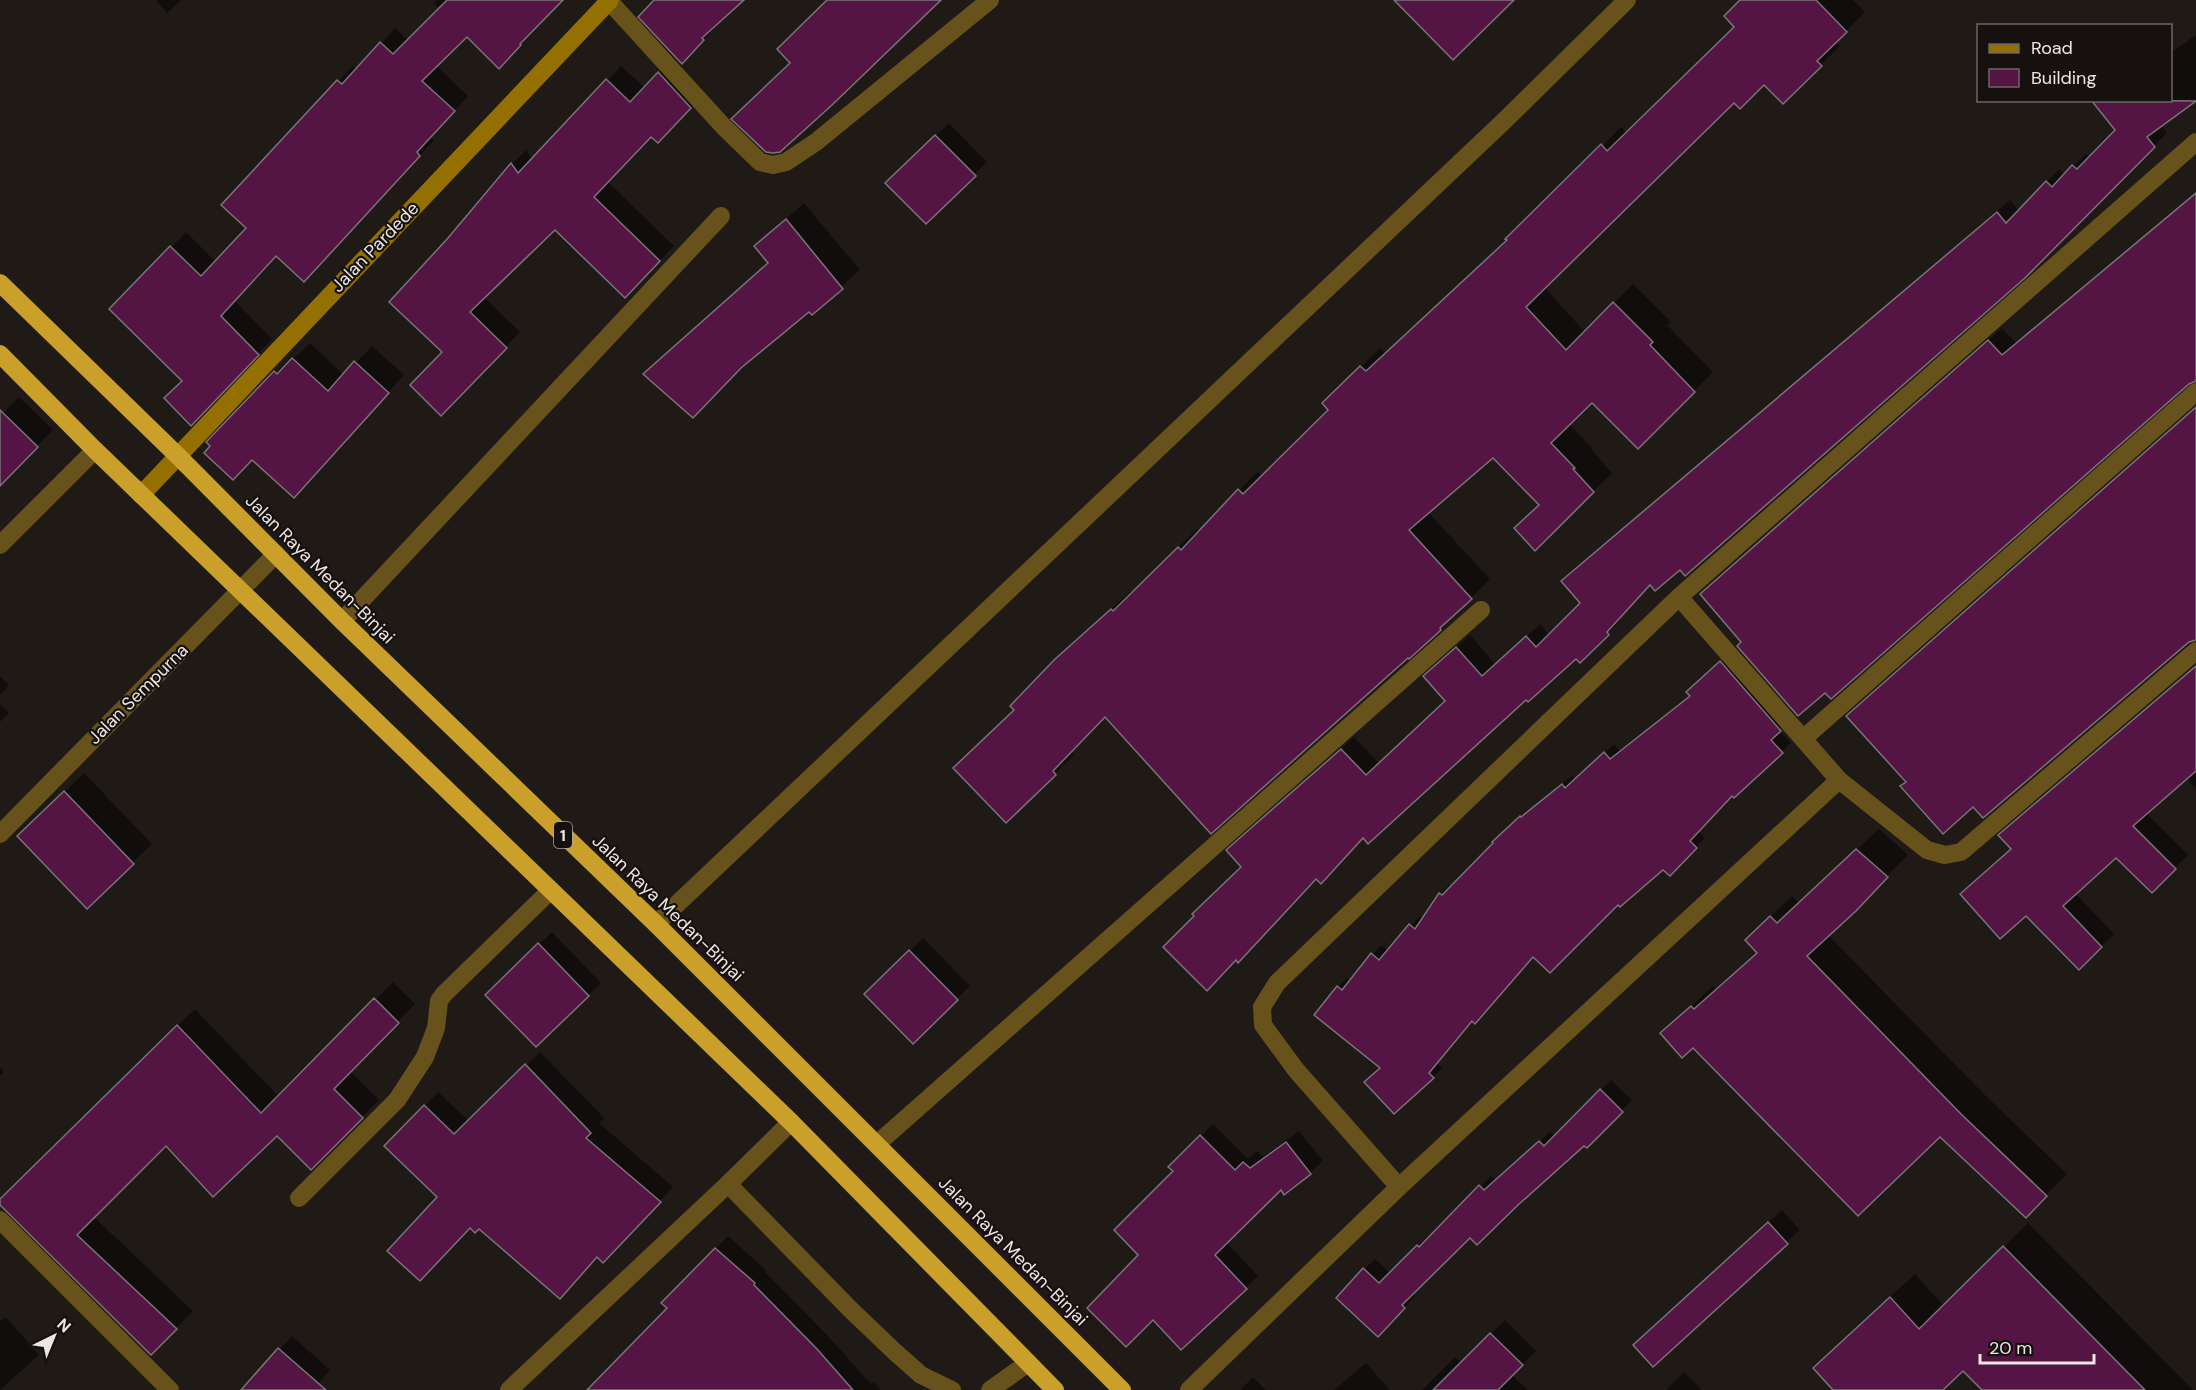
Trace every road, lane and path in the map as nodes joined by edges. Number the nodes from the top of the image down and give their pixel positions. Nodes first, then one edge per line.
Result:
1 (990, 0) edge
2 (1627, 0) edge
3 (609, 1) edge
4 (2196, 142) edge
5 (721, 216) dead end
6 (0, 284) edge
7 (0, 354) edge
8 (2196, 392) edge
9 (95, 450) junction
10 (178, 456) junction
11 (141, 495) junction
12 (0, 545) edge
13 (276, 554) junction
14 (240, 591) junction
15 (1679, 597) junction
16 (1481, 610) dead end
17 (342, 621) junction
18 (2196, 651) edge
19 (1803, 738) junction
20 (1839, 780) junction
21 (0, 834) edge
22 (550, 890) junction
23 (656, 924) junction
24 (791, 1122) junction
25 (877, 1144) junction
26 (728, 1184) junction
27 (1399, 1187) junction
28 (299, 1198) dead end
29 (0, 1220) edge
30 (1028, 1363) junction
31 (517, 1387) edge
32 (170, 1390) edge
33 (952, 1390) edge
34 (990, 1390) edge
35 (1055, 1390) edge
36 (1122, 1390) edge
37 (1189, 1390) edge

1 - 3 street
2 - 23 street
3 - 10 street, Jalan Pardede
4 - 15 street
5 - 17 street
6 - 10 highway, Jalan Raya Medan-Binjai / 1
7 - 9 highway
8 - 19 street
9 - 11 highway
9 - 12 street
10 - 11 street, Jalan Pardede
10 - 13 highway, Jalan Raya Medan-Binjai / 1
11 - 14 highway
13 - 14 street, Jalan Sempurna
13 - 17 highway, Jalan Raya Medan-Binjai / 1
14 - 21 street, Jalan Sempurna
14 - 22 highway
15 - 19 street
15 - 27 street
16 - 25 street
17 - 23 highway, Jalan Raya Medan-Binjai / 1
18 - 20 street
19 - 20 street
20 - 27 street
22 - 24 highway
22 - 28 street
23 - 25 highway, Jalan Raya Medan-Binjai / 1
24 - 26 street
24 - 30 highway
25 - 36 highway, Jalan Raya Medan-Binjai / 1
26 - 31 street
26 - 33 street
27 - 37 street
29 - 32 street
30 - 34 street
30 - 35 highway

